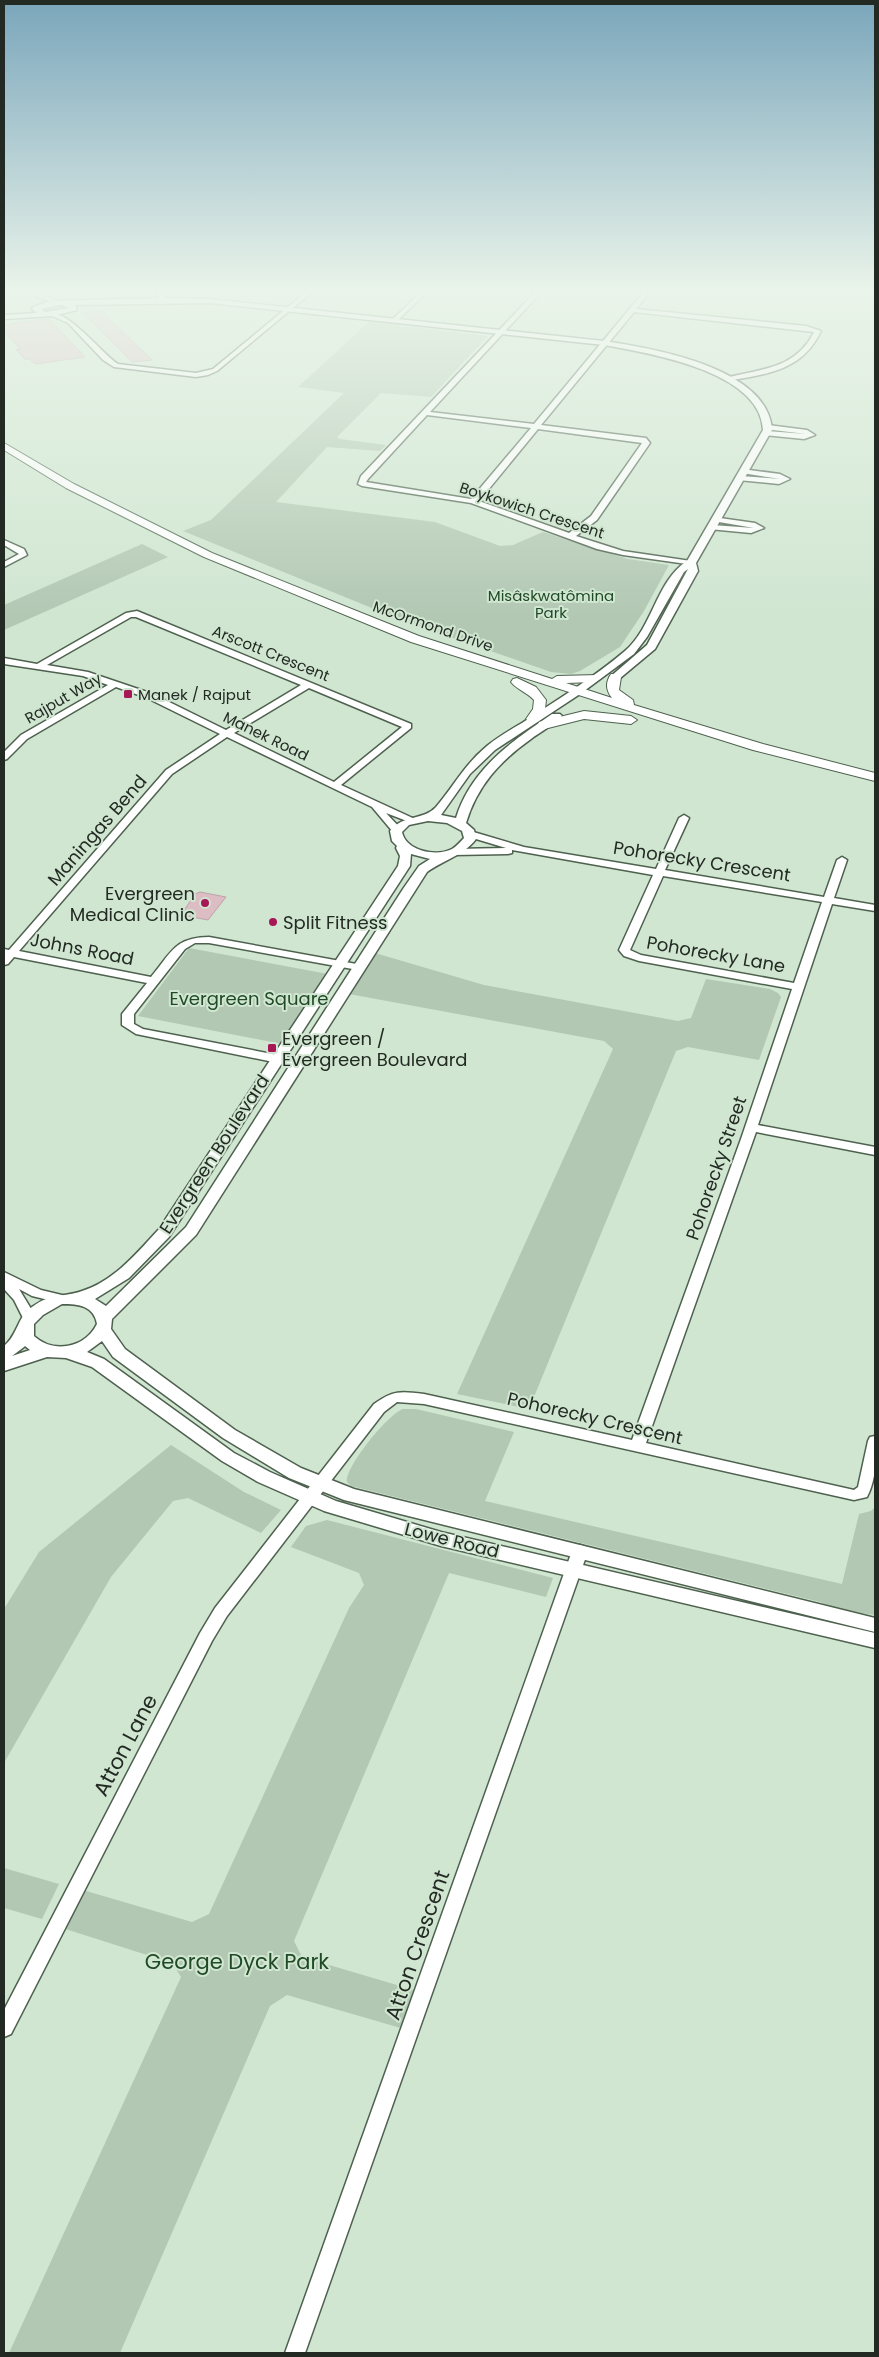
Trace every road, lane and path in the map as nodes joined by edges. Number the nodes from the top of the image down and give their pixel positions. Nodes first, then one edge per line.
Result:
1 (439, 398) edge
2 (560, 398) edge
3 (753, 398) edge
4 (425, 413) junction
5 (537, 426) junction
6 (4, 446) edge
7 (4, 458) edge
8 (472, 501) junction
9 (570, 536) junction
10 (4, 542) edge
11 (691, 563) junction
12 (4, 565) edge
13 (4, 661) edge
14 (40, 666) junction
15 (615, 677) junction
16 (536, 678) junction
17 (595, 678) junction
18 (518, 682) junction
19 (115, 684) junction
20 (309, 684) junction
21 (576, 697) junction
22 (652, 716) junction
23 (632, 720) junction
24 (538, 722) junction
25 (227, 733) junction
26 (4, 757) edge
27 (875, 777) edge
28 (334, 786) junction
29 (875, 787) edge
30 (370, 803) junction
31 (428, 818) junction
32 (684, 818) dead end
33 (412, 820) junction
34 (460, 823) junction
35 (397, 830) junction
36 (470, 834) junction
37 (402, 848) junction
38 (523, 850) junction
39 (450, 853) junction
40 (842, 860) dead end
41 (658, 873) junction
42 (828, 901) junction
43 (875, 908) edge
44 (8, 953) edge
45 (4, 962) edge
46 (340, 963) junction
47 (358, 967) junction
48 (154, 981) junction
49 (798, 987) junction
50 (278, 1059) junction
51 (298, 1063) junction
52 (751, 1127) junction
53 (875, 1151) edge
54 (4, 1276) edge
55 (4, 1281) edge
56 (68, 1299) junction
57 (27, 1323) junction
58 (104, 1324) junction
59 (46, 1351) junction
60 (64, 1352) junction
61 (4, 1354) edge
62 (4, 1365) edge
63 (875, 1441) edge
64 (637, 1447) junction
65 (314, 1490) junction
66 (580, 1551) junction
67 (574, 1569) junction
68 (875, 1625) edge
69 (875, 1641) edge
70 (4, 2028) edge
71 (295, 2353) edge

1 - 4 street, Boykowich Crescent
2 - 5 street
3 - 11 street
4 - 5 street
4 - 8 street, Boykowich Crescent
5 - 8 street
5 - 9 street
6 - 16 main road, McOrmond Drive
7 - 18 main road, McOrmond Drive
8 - 9 street, Boykowich Crescent
9 - 11 street, Boykowich Crescent
10 - 12 street
11 - 15 street
11 - 17 street
13 - 14 street, Manek Road
14 - 19 street, Manek Road
14 - 20 street, Arscott Crescent
15 - 21 street
15 - 22 main road
16 - 17 main road
16 - 21 main road, McOrmond Drive
17 - 21 street
18 - 21 main road, McOrmond Drive
18 - 24 main road
19 - 25 street, Manek Road
19 - 26 street, Rajput Way
20 - 25 street, Maningas Bend
20 - 28 street, Arscott Crescent
21 - 22 main road, McOrmond Drive
21 - 23 main road, McOrmond Drive
21 - 24 street
22 - 27 main road, McOrmond Drive
23 - 24 main road
23 - 29 main road, McOrmond Drive
24 - 31 street
24 - 34 street
25 - 28 street, Manek Road
25 - 44 street, Maningas Bend
28 - 30 street, Manek Road
30 - 33 street, Manek Road
30 - 35 street, Manek Road
31 - 33 street
31 - 34 street
32 - 41 street
33 - 35 street
34 - 36 street
35 - 37 street, Evergreen Boulevard
36 - 38 street, Pohorecky Crescent
36 - 39 street, Evergreen Boulevard
37 - 39 street
37 - 46 street, Evergreen Boulevard
38 - 39 street, Pohorecky Crescent
38 - 41 street, Pohorecky Crescent
39 - 47 street, Evergreen Boulevard
40 - 42 street, Pohorecky Street
41 - 42 street, Pohorecky Crescent
41 - 49 street, Pohorecky Lane
42 - 43 street, Pohorecky Crescent
42 - 49 street, Pohorecky Street
44 - 45 street, Maningas Bend
44 - 48 street, Johns Road
46 - 47 street
46 - 48 street
46 - 50 street, Evergreen Boulevard
47 - 51 street, Evergreen Boulevard
48 - 50 street
49 - 52 street, Pohorecky Street
50 - 51 street
50 - 56 street, Evergreen Boulevard
51 - 58 street, Evergreen Boulevard
52 - 53 street
52 - 64 street, Pohorecky Street
54 - 56 street
55 - 57 street
56 - 57 street
56 - 58 street
57 - 59 street
57 - 61 street
58 - 60 street
58 - 65 street, Lowe Road
59 - 60 street
59 - 62 street
60 - 65 street, Lowe Road
63 - 64 street, Pohorecky Crescent
64 - 65 street, Pohorecky Crescent
65 - 66 street, Lowe Road
65 - 67 street, Lowe Road
65 - 70 street, Atton Lane
66 - 67 street, Atton Crescent
66 - 68 street, Lowe Road
67 - 69 street, Lowe Road
67 - 71 street, Atton Crescent

